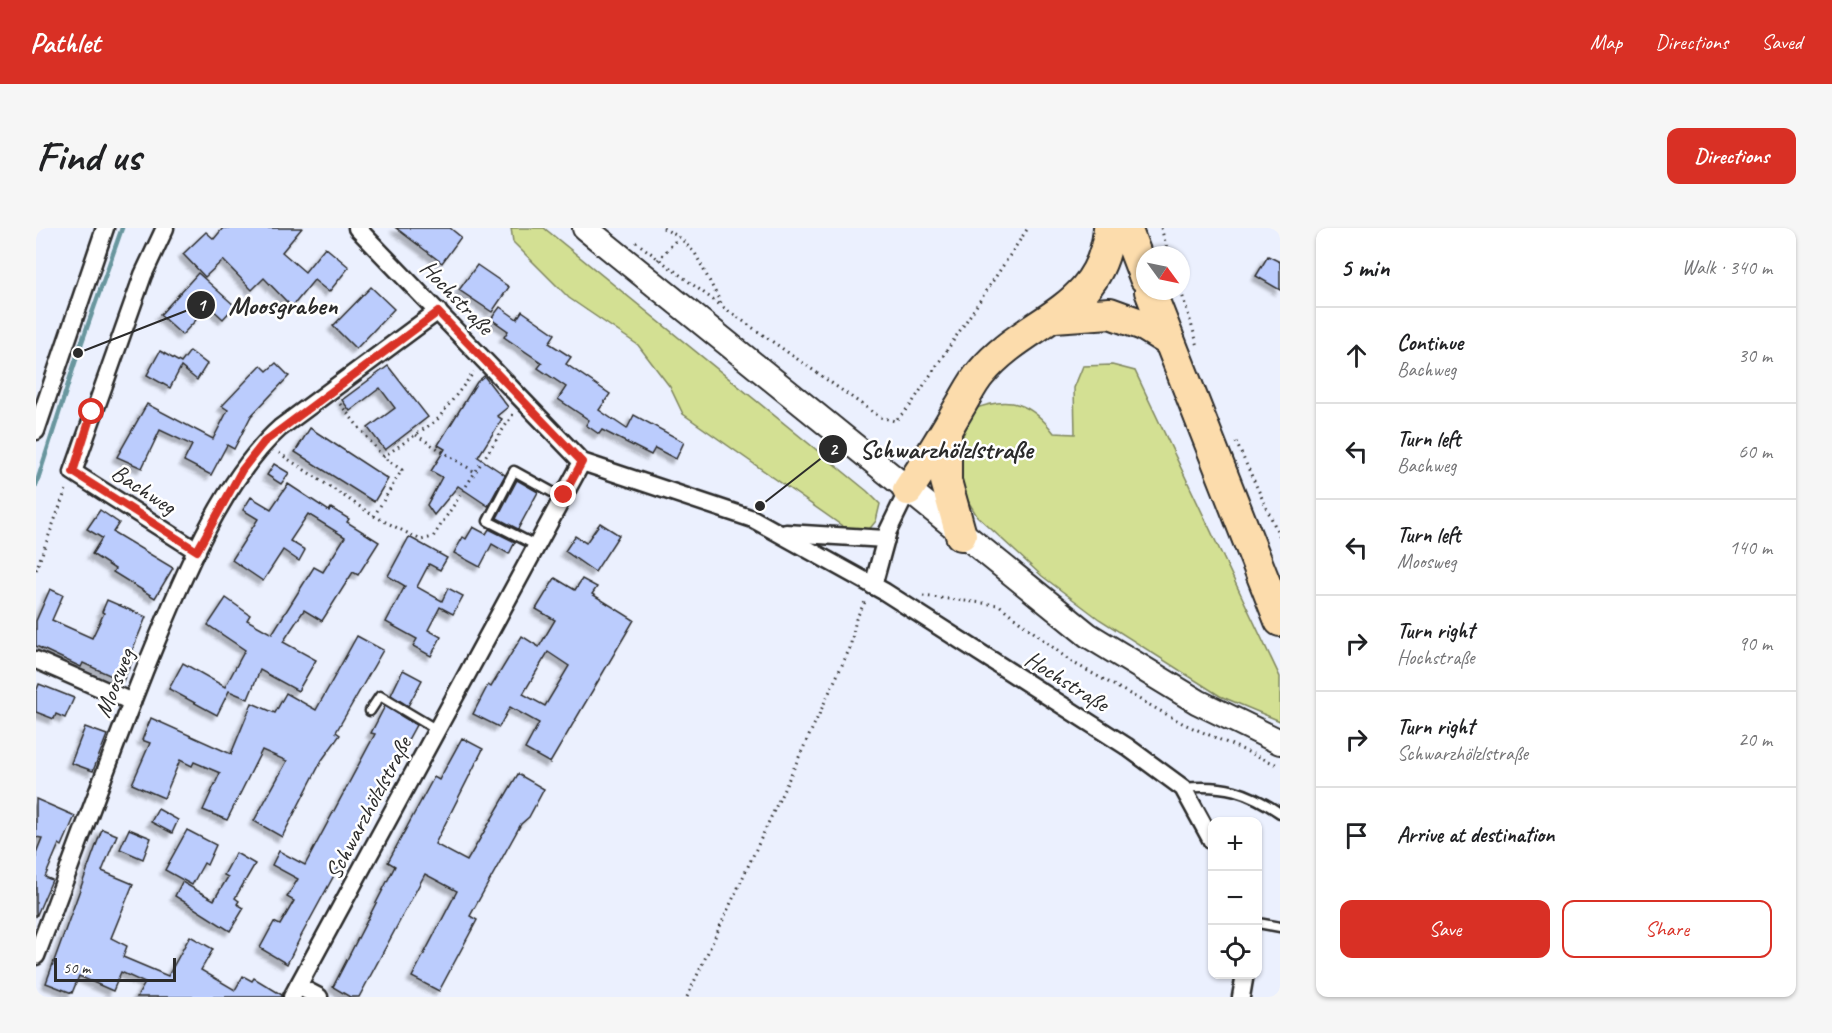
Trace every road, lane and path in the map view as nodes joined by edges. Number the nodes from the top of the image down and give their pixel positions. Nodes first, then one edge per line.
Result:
1 (105, 228) edge
2 (165, 228) edge
3 (357, 228) edge
4 (585, 228) edge
5 (663, 228) edge
6 (1028, 228) edge
7 (1109, 228) edge
8 (1126, 228) edge
9 (1161, 228) edge
10 (679, 237) junction
11 (634, 240) dead end
12 (1166, 246) edge
13 (1136, 254) edge
14 (652, 268) junction
15 (1153, 300) edge
16 (1183, 300) edge
17 (723, 307) junction
18 (438, 312) junction
19 (1054, 317) junction
20 (1169, 340) junction
21 (1198, 347) dead end
22 (484, 358) junction
23 (330, 392) junction
24 (523, 400) junction
25 (946, 430) junction
26 (36, 431) edge
27 (1232, 434) dead end
28 (415, 435) junction
29 (264, 442) junction
30 (383, 457) junction
31 (582, 462) junction
32 (73, 472) junction
33 (475, 472) junction
34 (908, 490) junction
35 (564, 495) junction
36 (374, 516) junction
37 (782, 533) junction
38 (962, 535) junction
39 (1280, 537) edge
40 (886, 539) junction
41 (537, 546) junction
42 (197, 551) junction
43 (36, 570) edge
44 (873, 586) junction
45 (919, 596) dead end
46 (1280, 621) edge
47 (36, 660) edge
48 (132, 702) junction
49 (370, 711) dead end
50 (437, 730) junction
51 (1280, 742) edge
52 (1280, 766) edge
53 (1183, 788) junction
54 (1280, 813) edge
55 (1208, 834) edge
56 (1262, 924) edge
57 (1280, 927) edge
58 (36, 956) edge
59 (1244, 979) edge
60 (295, 991) edge
61 (319, 997) edge
62 (687, 997) edge
63 (1241, 997) edge

1 - 26 street
2 - 32 street, Bachweg
3 - 18 street, Hochstraße
4 - 14 main road
5 - 10 path
6 - 17 path
7 - 19 highway
8 - 13 highway
9 - 12 path
10 - 14 path
10 - 17 path
11 - 14 path
14 - 17 path
14 - 34 main road
15 - 20 highway
16 - 21 path
18 - 22 street, Hochstraße
18 - 23 street, Moosweg
19 - 20 highway
19 - 25 highway
20 - 46 highway
22 - 24 street, Hochstraße
22 - 28 path
23 - 29 street, Moosweg
23 - 30 path
24 - 31 street, Hochstraße
24 - 33 path
25 - 34 highway
25 - 38 highway
27 - 39 path
28 - 30 path
28 - 33 path
29 - 36 path
29 - 42 street, Moosweg
30 - 36 path
31 - 35 street, Schwarzhölzlstraße
31 - 37 street, Hochstraße
32 - 42 street, Bachweg
32 - 43 path
33 - 36 path
34 - 38 main road
34 - 40 street
35 - 41 street, Schwarzhölzlstraße
35 - 41 lane
37 - 40 street
37 - 44 street, Hochstraße
38 - 51 main road
40 - 44 street
41 - 50 street, Schwarzhölzlstraße
42 - 48 street, Moosweg
44 - 53 street, Hochstraße
44 - 62 path
45 - 52 path
47 - 48 street
48 - 58 street, Moosweg
49 - 50 lane
50 - 60 street, Schwarzhölzlstraße
53 - 54 lane
53 - 55 street, Hochstraße
56 - 57 lane
59 - 63 street
60 - 61 street, Schwarzhölzlstraße

